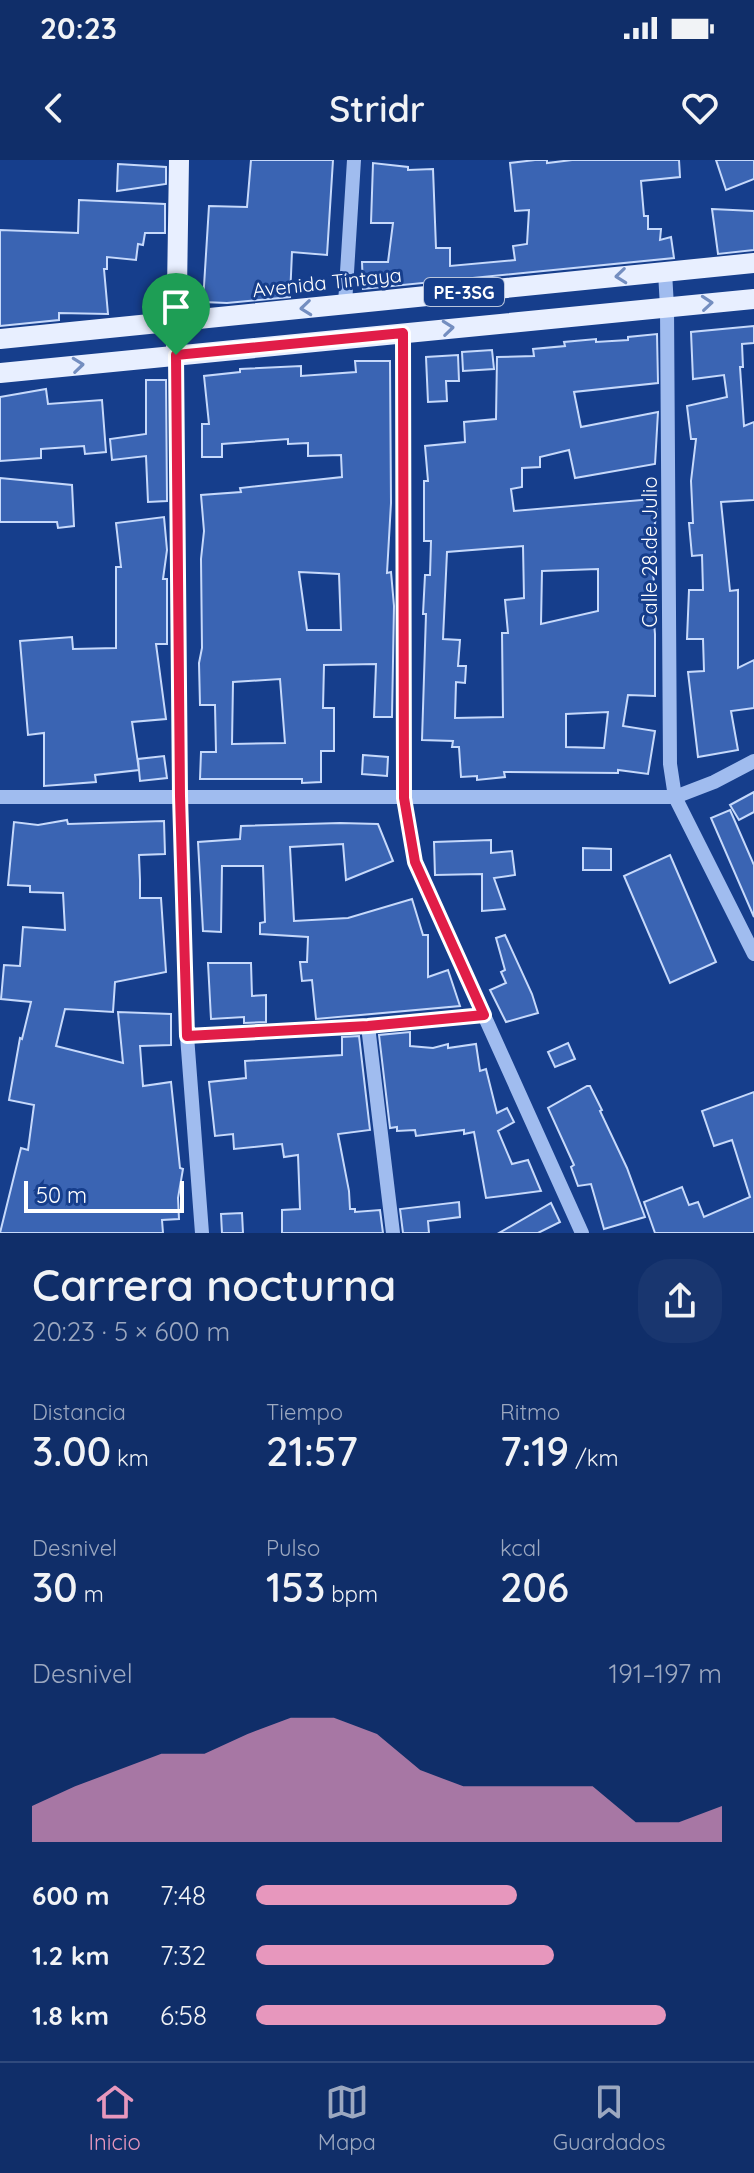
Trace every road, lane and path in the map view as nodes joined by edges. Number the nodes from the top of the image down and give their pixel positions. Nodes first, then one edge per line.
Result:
1 (179, 160) edge
2 (354, 160) edge
3 (754, 263) edge
4 (665, 272) junction
5 (754, 299) edge
6 (345, 304) junction
7 (667, 307) junction
8 (175, 321) junction
9 (403, 333) junction
10 (0, 339) edge
11 (176, 355) junction
12 (0, 373) edge
13 (754, 761) edge
14 (180, 796) junction
15 (0, 797) edge
16 (675, 797) junction
17 (404, 798) junction
18 (754, 954) edge
19 (484, 1015) junction
20 (368, 1026) junction
21 (187, 1036) junction
22 (202, 1233) edge
23 (393, 1233) edge
24 (582, 1233) edge

1 - 8 main road
2 - 6 street
3 - 4 main road, Avenida Tintaya / PE-3SG
4 -> 6 main road, Avenida Tintaya / PE-3SG
4 - 7 street, Calle 28 de Julio
7 -> 5 main road, PE-3SG
6 -> 8 main road, Avenida Tintaya / PE-3SG
9 -> 7 main road, PE-3SG
7 - 16 street, Calle 28 de Julio
8 - 10 main road, Avenida Tintaya / PE-3SG
8 - 11 main road
9 - 11 main road, PE-3SG
9 - 17 street
12 -> 11 main road, PE-3SG
11 - 14 street
13 - 16 street
14 - 15 street
14 - 17 street
14 - 21 street
16 - 17 street
16 - 18 street, Calle 28 de Julio
17 - 19 street
19 - 20 street
19 - 24 street
20 - 21 street
20 - 23 street
21 - 22 street

